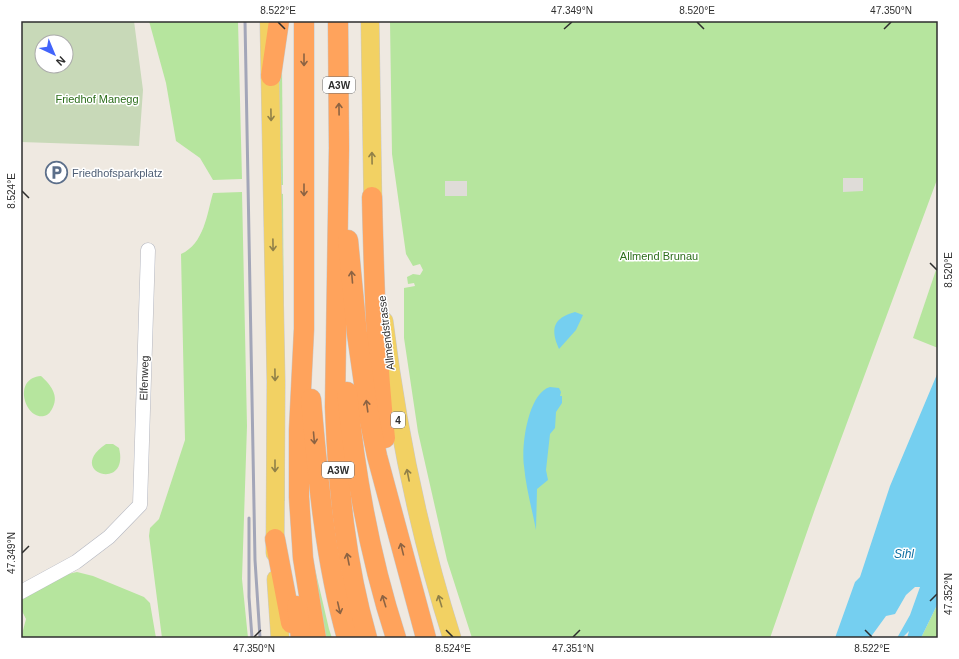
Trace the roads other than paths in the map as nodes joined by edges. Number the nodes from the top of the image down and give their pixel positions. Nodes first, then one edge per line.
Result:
1 (269, 21) edge
2 (279, 21) edge
3 (304, 21) edge
4 (338, 21) edge
5 (370, 21) edge
6 (271, 76) junction
7 (339, 148) junction
8 (372, 197) junction
9 (304, 223) junction
10 (148, 250) dead end
11 (337, 299) junction
12 (304, 329) junction
13 (393, 512) junction
14 (275, 539) junction
15 (21, 592) edge
16 (280, 638) edge
17 (293, 638) edge
18 (301, 638) edge
19 (316, 638) edge
20 (347, 638) edge
21 (367, 638) edge
22 (396, 638) edge
23 (426, 638) edge
24 (452, 638) edge

1 - 6 main road
2 - 6 highway
3 -> 9 highway, A3W
7 -> 4 highway, A3W
8 -> 5 main road, Allmendstrasse / 4
6 -> 14 main road
7 - 11 highway, A3W
13 -> 7 highway
8 - 13 highway
24 -> 8 main road, Allmendstrasse / 4
9 - 12 highway, A3W
9 - 18 highway
10 - 15 street, Elfenweg
21 -> 11 highway, A3W
22 -> 11 highway
12 - 19 highway
12 -> 20 highway, A3W
23 -> 13 highway
14 - 16 main road
14 - 17 highway

